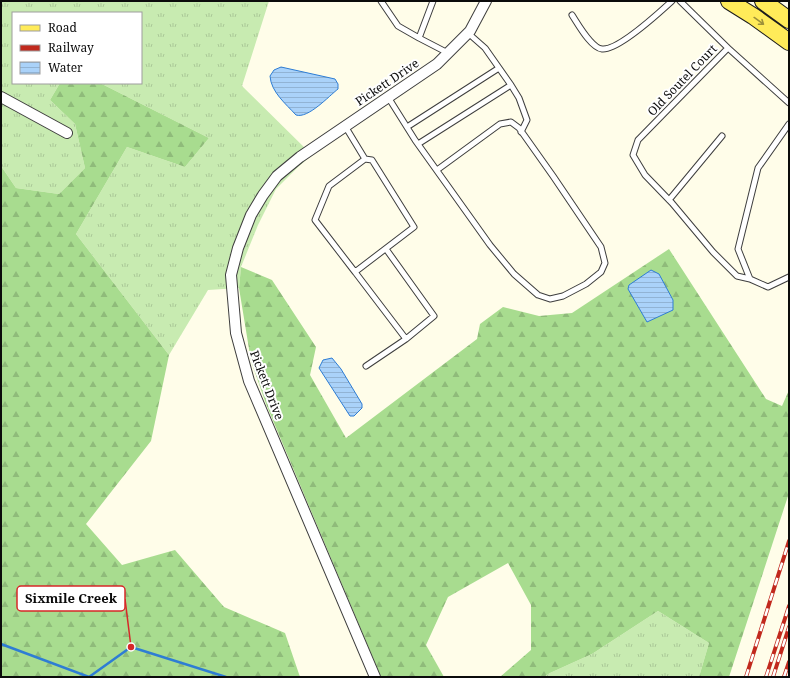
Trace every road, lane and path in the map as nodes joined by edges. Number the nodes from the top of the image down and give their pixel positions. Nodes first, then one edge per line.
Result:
1 (381, 1) edge
2 (434, 1) edge
3 (486, 1) edge
4 (672, 1) edge
5 (680, 1) edge
6 (729, 1) edge
7 (763, 1) edge
8 (572, 15) dead end
9 (789, 20) edge
10 (468, 33) junction
11 (419, 38) junction
12 (789, 42) edge
13 (728, 48) junction
14 (448, 53) junction
15 (499, 68) junction
16 (511, 84) junction
17 (1, 97) edge
18 (388, 97) junction
19 (789, 103) edge
20 (789, 124) edge
21 (345, 126) junction
22 (407, 127) junction
23 (521, 132) junction
24 (67, 133) dead end
25 (722, 136) dead end
26 (418, 144) junction
27 (365, 159) junction
28 (437, 170) junction
29 (669, 200) junction
30 (386, 249) junction
31 (355, 272) junction
32 (789, 277) edge
33 (750, 279) junction
34 (406, 339) junction
35 (366, 366) dead end
36 (375, 677) edge

1 - 11 lane
2 - 11 lane
3 - 10 street, Pickett Drive
4 - 8 lane
5 - 13 lane, Old Soutel Court
6 -> 12 main road
7 - 9 main road
10 - 14 street, Pickett Drive
10 - 15 lane
11 - 14 lane
13 - 19 lane
13 - 29 lane, Old Soutel Court
14 - 18 street, Pickett Drive
15 - 16 lane
15 - 22 lane
16 - 23 lane
16 - 26 lane
17 - 24 street
18 - 21 street, Pickett Drive
18 - 22 lane
20 - 33 lane
21 - 27 lane
21 - 36 street, Pickett Drive
22 - 26 lane
23 - 28 lane
23 - 28 lane
25 - 29 lane
26 - 28 lane
27 - 30 lane
27 - 31 lane
29 - 33 lane
30 - 31 lane
30 - 34 lane
31 - 34 lane
32 - 33 lane
34 - 35 lane

